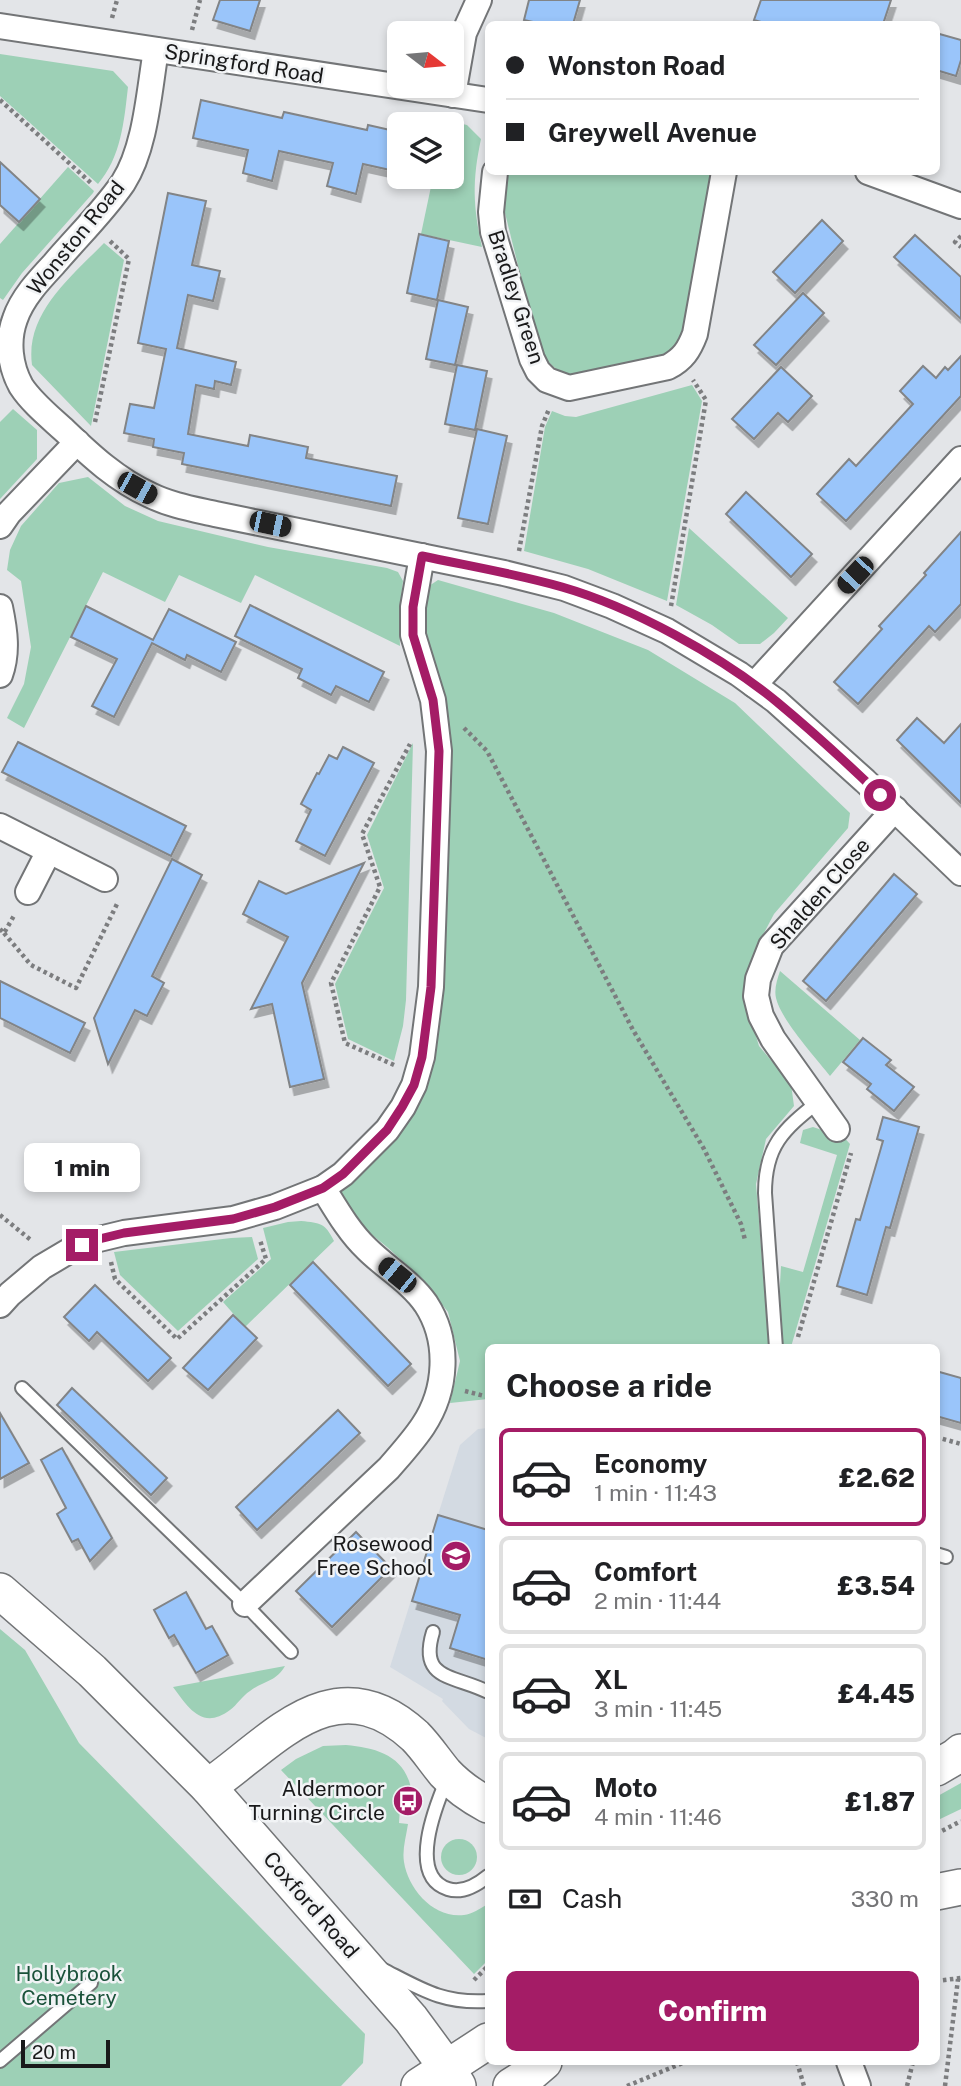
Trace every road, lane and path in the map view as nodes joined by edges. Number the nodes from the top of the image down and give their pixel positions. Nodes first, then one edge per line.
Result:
1 (479, 0) edge
2 (0, 26) edge
3 (464, 33) edge
4 (156, 50) junction
5 (387, 85) edge
6 (464, 97) edge
7 (0, 100) edge
8 (485, 100) edge
9 (495, 175) edge
10 (723, 175) edge
11 (876, 175) edge
12 (110, 200) junction
13 (961, 206) edge
14 (90, 223) junction
15 (961, 236) edge
16 (961, 247) edge
17 (706, 400) dead end
18 (542, 426) dead end
19 (83, 448) junction
20 (961, 459) edge
21 (0, 526) edge
22 (422, 556) junction
23 (515, 576) junction
24 (0, 607) edge
25 (667, 631) junction
26 (0, 676) edge
27 (754, 685) junction
28 (434, 707) junction
29 (894, 809) junction
30 (0, 826) edge
31 (49, 851) junction
32 (961, 873) edge
33 (105, 878) joint
34 (28, 892) dead end
35 (4, 933) dead end
36 (416, 1076) junction
37 (818, 1102) junction
38 (837, 1129) joint
39 (323, 1188) junction
40 (252, 1214) junction
41 (0, 1215) edge
42 (105, 1237) junction
43 (747, 1247) dead end
44 (55, 1259) junction
45 (0, 1305) edge
46 (776, 1344) edge
47 (796, 1344) edge
48 (22, 1388) dead end
49 (940, 1438) edge
50 (961, 1444) edge
51 (0, 1591) edge
52 (245, 1604) junction
53 (433, 1632) dead end
54 (290, 1652) dead end
55 (485, 1691) edge
56 (961, 1752) edge
57 (940, 1766) edge
58 (448, 1776) junction
59 (208, 1787) junction
60 (485, 1799) edge
61 (961, 1821) edge
62 (940, 1832) edge
63 (485, 1879) edge
64 (961, 1887) edge
65 (940, 1891) edge
66 (354, 1954) junction
67 (485, 1969) edge
68 (959, 1979) edge
69 (940, 1981) edge
70 (90, 1983) dead end
71 (468, 1986) dead end
72 (485, 2001) edge
73 (485, 2043) edge
74 (0, 2061) edge
75 (540, 2065) edge
76 (678, 2065) edge
77 (798, 2065) edge
78 (850, 2065) edge
79 (912, 2065) edge
80 (441, 2080) edge
81 (510, 2086) edge
82 (627, 2086) edge
83 (804, 2086) edge
84 (858, 2086) edge
85 (907, 2086) edge
86 (945, 2086) edge

1 - 3 street
2 - 4 street, Springford Road
4 - 5 street, Springford Road
4 - 12 street, Wonston Road
6 - 8 street, Springford Road
7 - 12 path
9 - 10 street, Bradley Green
11 - 13 street
12 - 14 street, Wonston Road
14 - 19 path
14 - 19 street, Wonston Road
15 - 16 path
17 - 25 path
18 - 23 path
19 - 21 street
19 - 22 street, Wonston Road
20 - 27 street
22 - 23 street, Wonston Road
22 - 28 street
23 - 25 street, Wonston Road
24 - 26 street
25 - 27 street, Wonston Road
27 - 29 street, Wonston Road
28 - 36 street
28 - 36 path
28 - 43 path
29 - 32 street, Wonston Road
29 - 37 street, Shalden Close
30 - 31 street
31 - 33 street
31 - 34 street
33 - 35 path
36 - 39 street
37 - 38 street, Shalden Close
37 - 46 lane
38 - 47 path
39 - 40 street
39 - 52 street
40 - 42 street
40 - 42 path
41 - 44 path
42 - 44 street
44 - 45 street
48 - 52 lane
49 - 50 path
51 - 59 street, Coxford Road
52 - 54 lane
53 - 55 lane
56 - 57 street
58 - 59 street
58 - 60 street
58 - 63 lane
59 - 66 street, Coxford Road
61 - 62 path
64 - 65 street
66 - 72 lane
66 - 80 street, Coxford Road
67 - 71 path
68 - 69 path
68 - 86 path
70 - 74 lane
73 - 80 street
75 - 81 street
76 - 82 path
77 - 83 path
78 - 84 street
79 - 85 path

